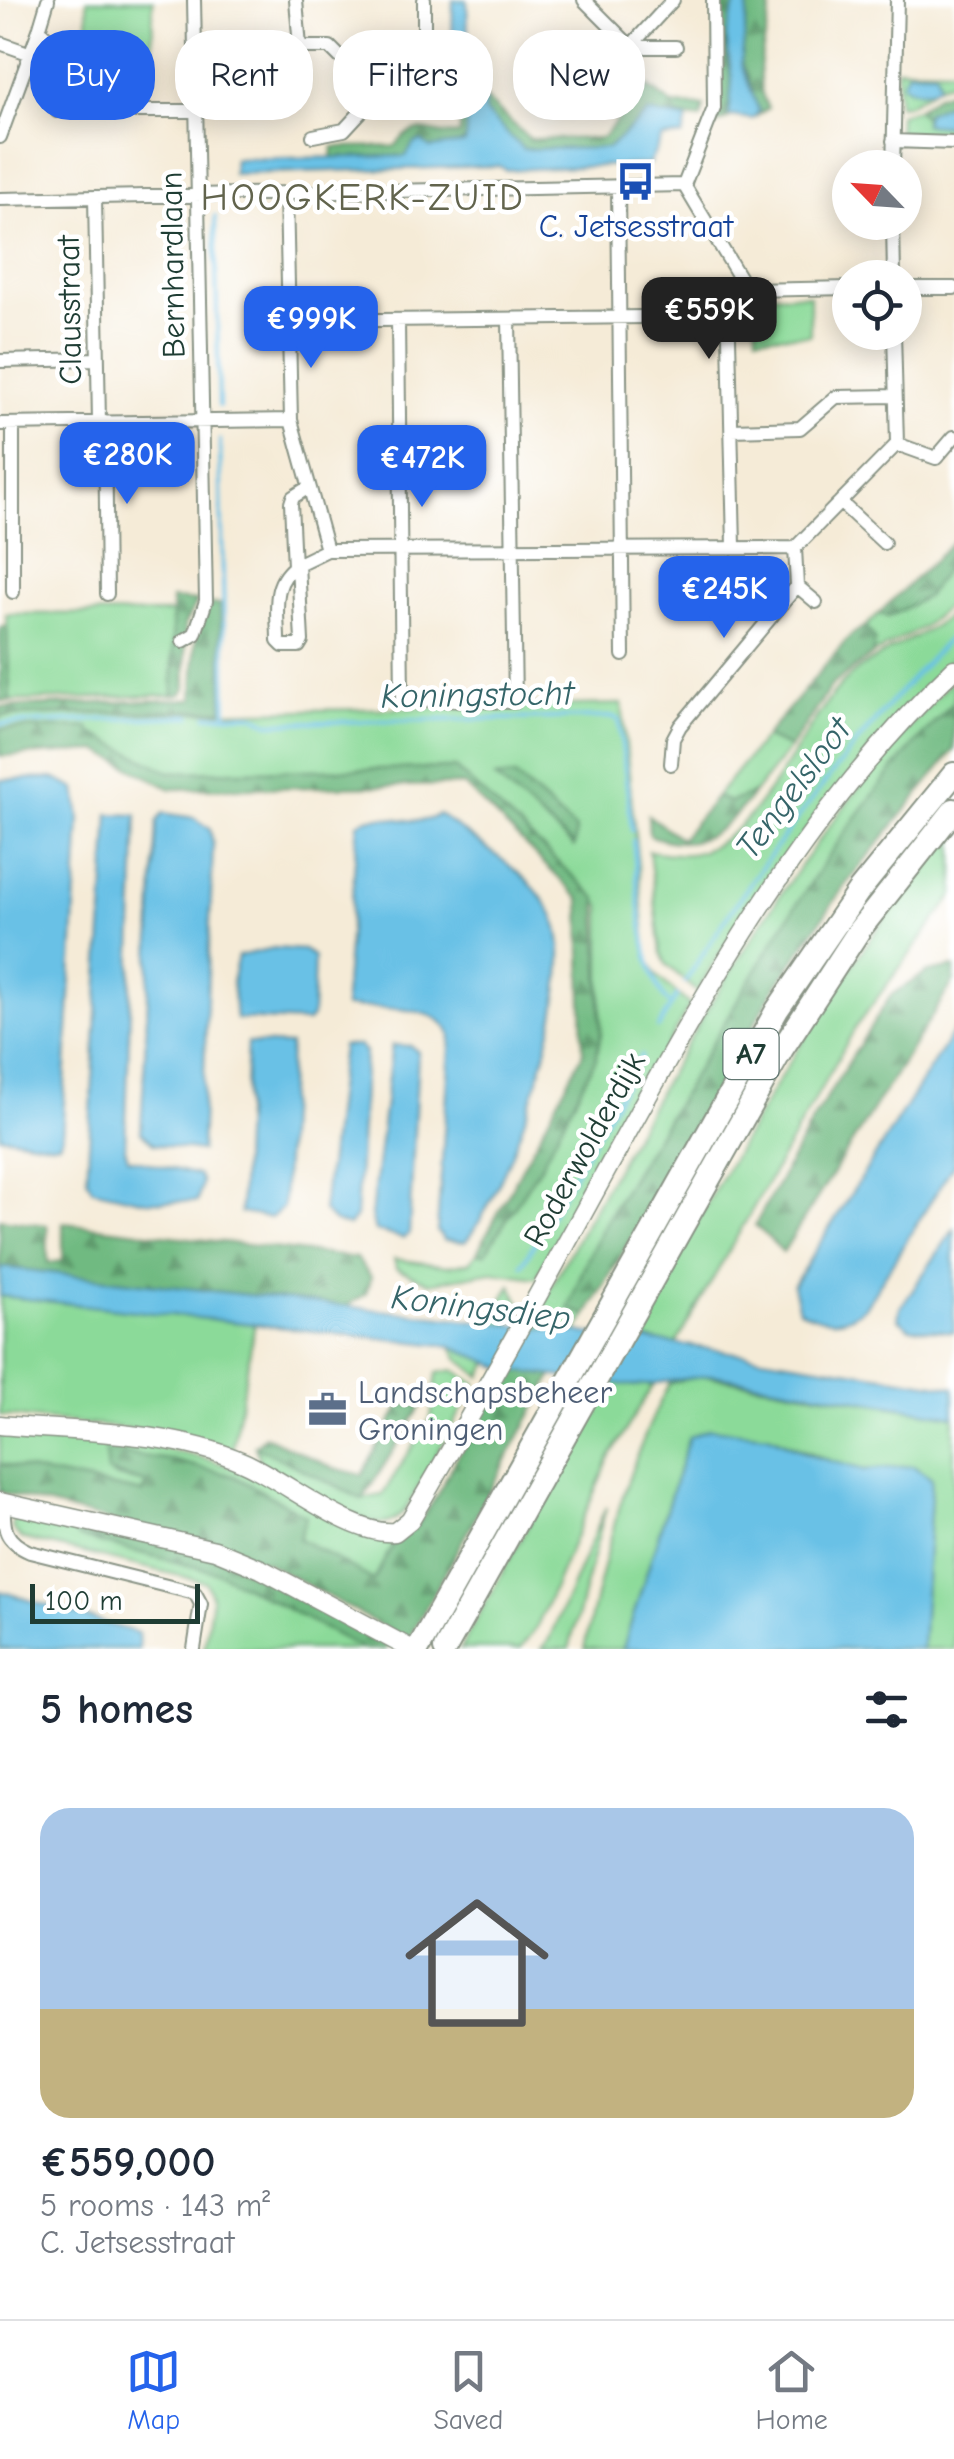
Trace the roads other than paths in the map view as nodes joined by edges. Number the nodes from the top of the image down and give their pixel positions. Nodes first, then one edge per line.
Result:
1 (48, 0) edge
2 (194, 0) edge
3 (296, 0) edge
4 (424, 0) edge
5 (584, 0) edge
6 (673, 0) edge
7 (713, 0) edge
8 (898, 0) edge
9 (600, 5) edge
10 (39, 30) edge
11 (195, 30) edge
12 (424, 30) edge
13 (618, 30) edge
14 (645, 31) edge
15 (0, 43) edge
16 (645, 47) edge
17 (676, 47) dead end
18 (333, 50) edge
19 (30, 54) edge
20 (30, 57) edge
21 (196, 120) edge
22 (353, 120) edge
23 (313, 136) dead end
24 (0, 137) edge
25 (893, 141) junction
26 (954, 143) edge
27 (893, 150) edge
28 (684, 186) junction
29 (618, 188) junction
30 (286, 194) junction
31 (95, 196) junction
32 (198, 196) junction
33 (0, 199) edge
34 (832, 288) edge
35 (922, 288) edge
36 (954, 288) edge
37 (746, 290) junction
38 (731, 316) junction
39 (619, 317) junction
40 (509, 319) junction
41 (398, 320) junction
42 (289, 322) junction
43 (894, 350) edge
44 (97, 359) junction
45 (0, 361) edge
46 (894, 396) junction
47 (202, 420) junction
48 (291, 420) junction
49 (102, 422) junction
50 (7, 424) edge
51 (732, 430) junction
52 (954, 437) edge
53 (896, 444) junction
54 (308, 488) junction
55 (840, 502) junction
56 (884, 543) dead end
57 (734, 546) junction
58 (622, 548) junction
59 (795, 548) junction
60 (327, 550) junction
61 (511, 550) junction
62 (401, 552) junction
63 (296, 565) junction
64 (797, 586) junction
65 (13, 592) dead end
66 (107, 594) dead end
67 (816, 602) dead end
68 (183, 641) dead end
69 (623, 655) dead end
70 (954, 670) edge
71 (671, 764) dead end
72 (954, 774) edge
73 (954, 810) edge
74 (0, 1425) edge
75 (2, 1502) edge
76 (194, 1649) edge
77 (414, 1649) edge
78 (445, 1649) edge

1 - 10 street
2 - 11 street, Bernhardlaan
3 - 18 street
4 - 12 street
5 - 9 street
6 - 14 street
7 - 28 street
8 - 25 street
9 - 13 street
15 - 19 street
16 - 17 street
20 - 24 street
21 - 32 street, Bernhardlaan
22 - 23 street
25 - 26 street
25 - 27 street
28 - 29 street
28 - 37 street
29 - 30 street
29 - 39 street
30 - 32 street
30 - 42 street
31 - 32 street
31 - 33 street
31 - 44 street, Clausstraat
32 - 47 street, Bernhardlaan
34 - 37 street
35 - 36 street
37 - 38 street
38 - 39 street
38 - 51 street
39 - 40 street
39 - 58 street
40 - 41 street
40 - 61 street
41 - 42 street
41 - 62 street
42 - 48 street
43 - 46 street
44 - 45 street
44 - 49 street, Clausstraat
46 - 51 street
46 - 53 street
47 - 48 street
47 - 49 street
47 - 68 street, Bernhardlaan
48 - 54 street
49 - 50 street
49 - 66 street, Clausstraat
50 - 65 street
51 - 57 street
52 - 53 street
53 - 55 street
54 - 60 street
54 - 63 street
55 - 56 street
55 - 59 street
57 - 58 street
57 - 59 street
58 - 61 street
58 - 69 street
59 - 64 street
60 - 62 street
60 - 63 street
61 - 62 street
61 - 62 street
63 - 63 street
64 - 67 street
64 - 71 street
70 - 74 street, Roderwolderdijk
72 - 77 highway, A7
73 - 78 highway, A7
75 - 76 street
75 - 77 street

